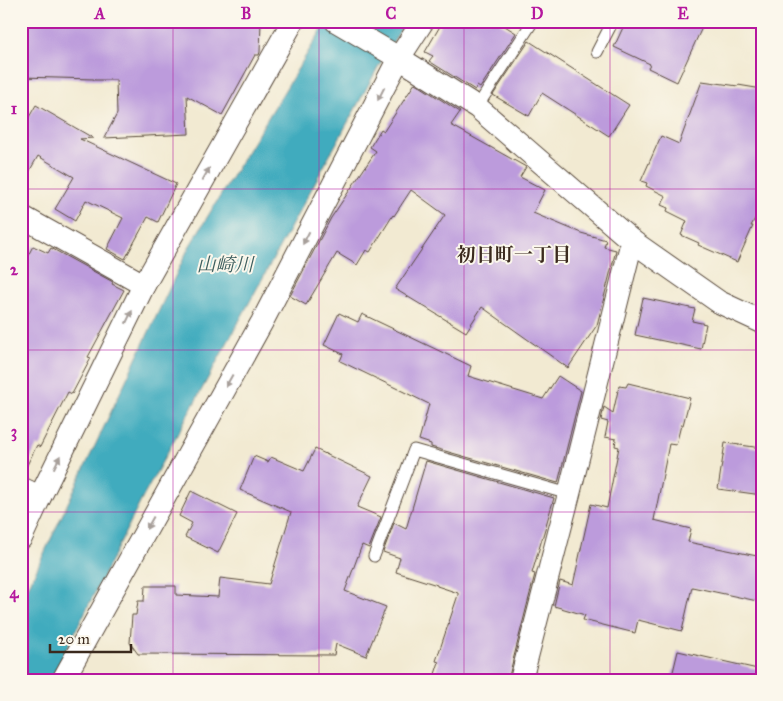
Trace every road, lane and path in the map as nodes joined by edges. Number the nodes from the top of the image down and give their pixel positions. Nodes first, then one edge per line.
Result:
1 (293, 21) edge
2 (336, 21) edge
3 (422, 21) edge
4 (532, 21) edge
5 (613, 21) edge
6 (597, 52) dead end
7 (396, 56) junction
8 (477, 107) junction
9 (22, 219) edge
10 (632, 241) junction
11 (144, 285) junction
12 (762, 322) edge
13 (31, 492) edge
14 (569, 494) junction
15 (21, 538) edge
16 (374, 556) dead end
17 (63, 680) edge
18 (521, 680) edge

11 -> 1 street
2 - 7 street
3 - 7 street
4 - 8 lane
5 - 6 lane
7 - 8 street
7 -> 17 street
8 - 10 street
9 - 11 street
10 - 12 street
10 - 14 street
13 -> 11 street
13 - 15 street
14 - 16 lane
14 - 18 street

